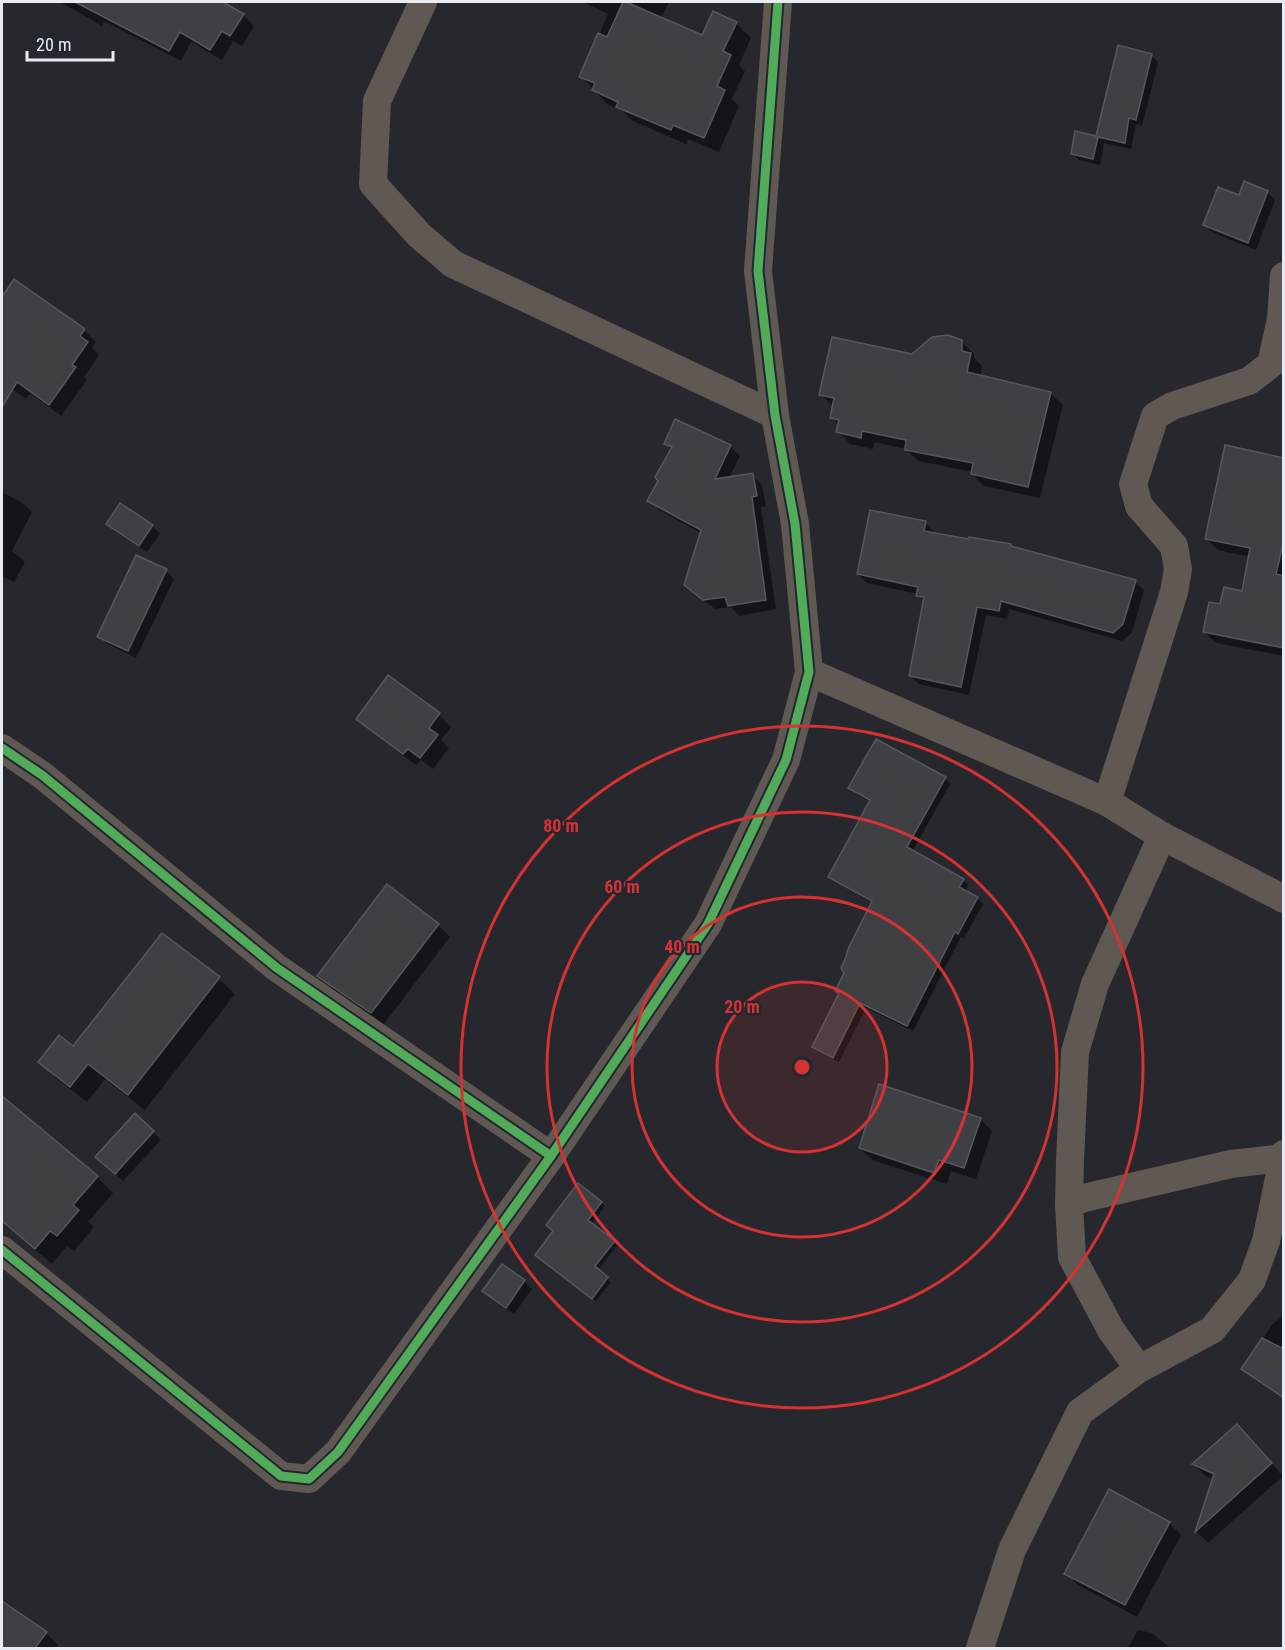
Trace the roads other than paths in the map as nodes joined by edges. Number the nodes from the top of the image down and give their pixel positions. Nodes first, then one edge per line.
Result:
1 (423, 2) edge
2 (778, 2) edge
3 (1284, 276) edge
4 (775, 415) junction
5 (809, 672) junction
6 (2, 748) edge
7 (1107, 802) junction
8 (1162, 836) junction
9 (1284, 900) edge
10 (551, 1156) junction
11 (1283, 1156) edge
12 (1069, 1204) junction
13 (2, 1250) edge
14 (1139, 1369) junction
15 (981, 1648) edge

1 - 4 street
2 - 4 street
3 - 7 street
4 - 5 street
5 - 7 street
5 - 10 street
6 - 10 street
7 - 8 street
8 - 9 street
8 - 12 street
10 - 13 street
11 - 12 street
11 - 14 street
12 - 14 street
14 - 15 street

